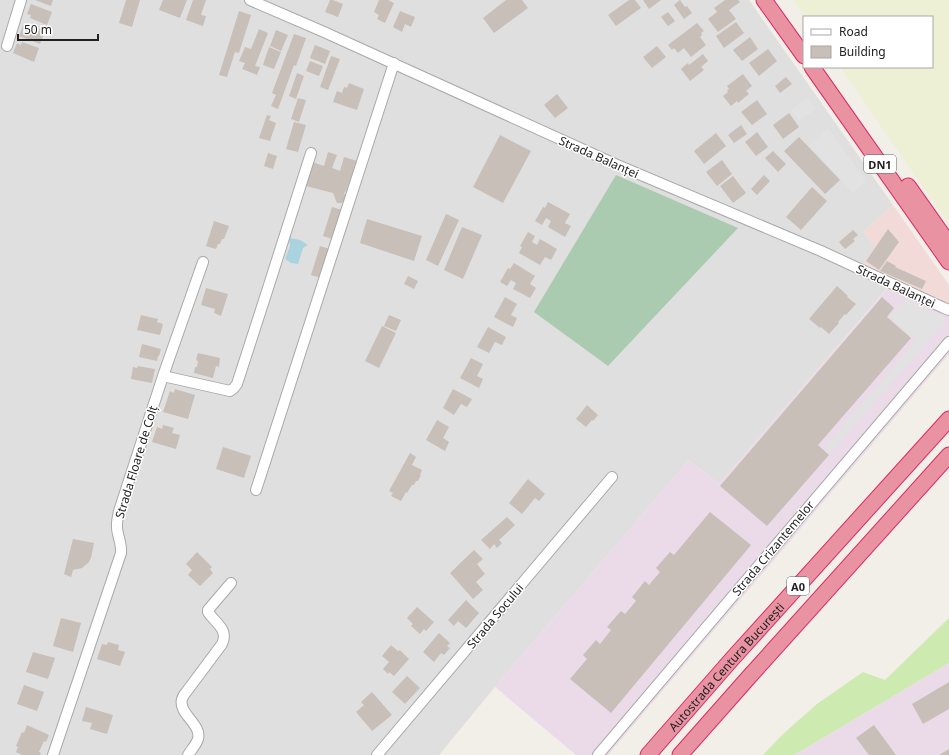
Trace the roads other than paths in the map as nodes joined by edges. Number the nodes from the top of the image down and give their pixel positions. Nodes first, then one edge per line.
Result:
1 (21, 0) edge
2 (250, 0) edge
3 (764, 0) edge
4 (777, 0) edge
5 (803, 38) edge
6 (7, 46) dead end
7 (803, 55) edge
8 (394, 64) junction
9 (813, 68) edge
10 (825, 68) edge
11 (311, 153) dead end
12 (949, 244) edge
13 (203, 262) dead end
14 (949, 262) edge
15 (949, 310) edge
16 (949, 342) edge
17 (163, 376) junction
18 (949, 419) edge
19 (949, 455) edge
20 (612, 477) dead end
21 (256, 490) dead end
22 (231, 583) dead end
23 (53, 755) edge
24 (188, 755) edge
25 (377, 755) edge
26 (598, 755) edge
27 (648, 755) edge
28 (680, 755) edge

1 - 6 street
2 - 8 street, Strada Balanței
3 - 7 highway
4 - 5 highway
8 - 15 street, Strada Balanței
8 - 21 street
9 - 14 highway, DN1
10 - 12 highway, DN1
11 - 17 street
13 - 17 street, Strada Floare de Colț
16 - 26 street, Strada Crizantemelor
17 - 23 street, Strada Floare de Colț
18 - 27 highway, Autostrada Centura București / A0
19 - 28 highway, Autostrada Centura București / A0
20 - 25 street, Strada Socului
22 - 24 street

